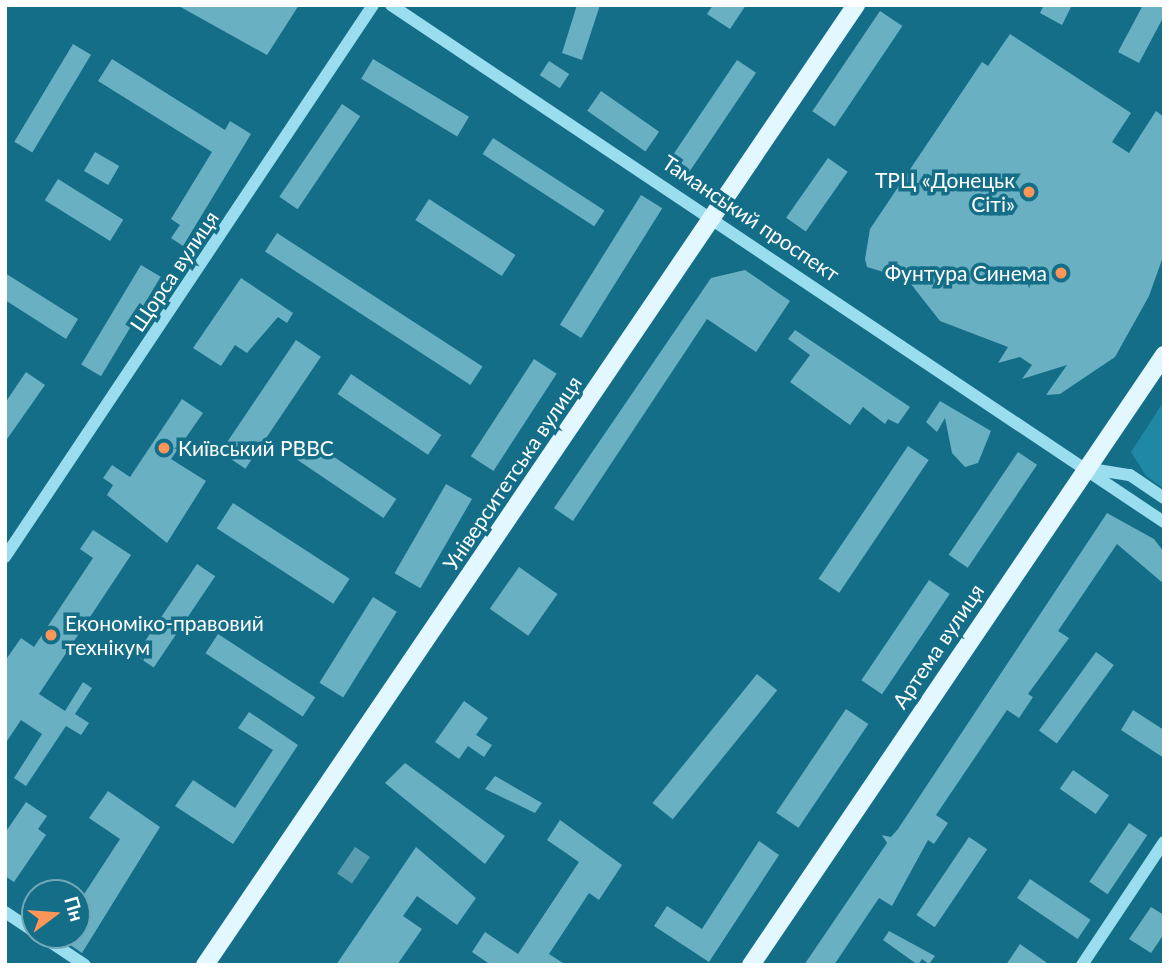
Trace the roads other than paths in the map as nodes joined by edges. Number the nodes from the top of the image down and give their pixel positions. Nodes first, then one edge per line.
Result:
1 (373, 5) edge
2 (391, 5) edge
3 (856, 5) edge
4 (714, 215) junction
5 (1164, 355) edge
6 (1087, 469) junction
7 (1164, 498) edge
8 (1164, 522) edge
9 (5, 557) edge
10 (1164, 842) edge
11 (5, 912) edge
12 (21, 923) edge
13 (61, 949) edge
14 (85, 965) edge
15 (205, 965) edge
16 (751, 965) edge
17 (1082, 965) edge

1 - 9 street, Щорса вулиця
2 - 4 street, Таманський проспект
3 - 4 main road, Університетська вулиця
4 - 6 street, Таманський проспект
4 - 15 main road, Університетська вулиця
5 - 6 main road, Артема вулиця
6 - 7 street, Таманський проспект
6 - 8 street, Таманський проспект
6 - 16 main road, Артема вулиця
10 - 17 street
11 - 12 street
13 - 14 street

